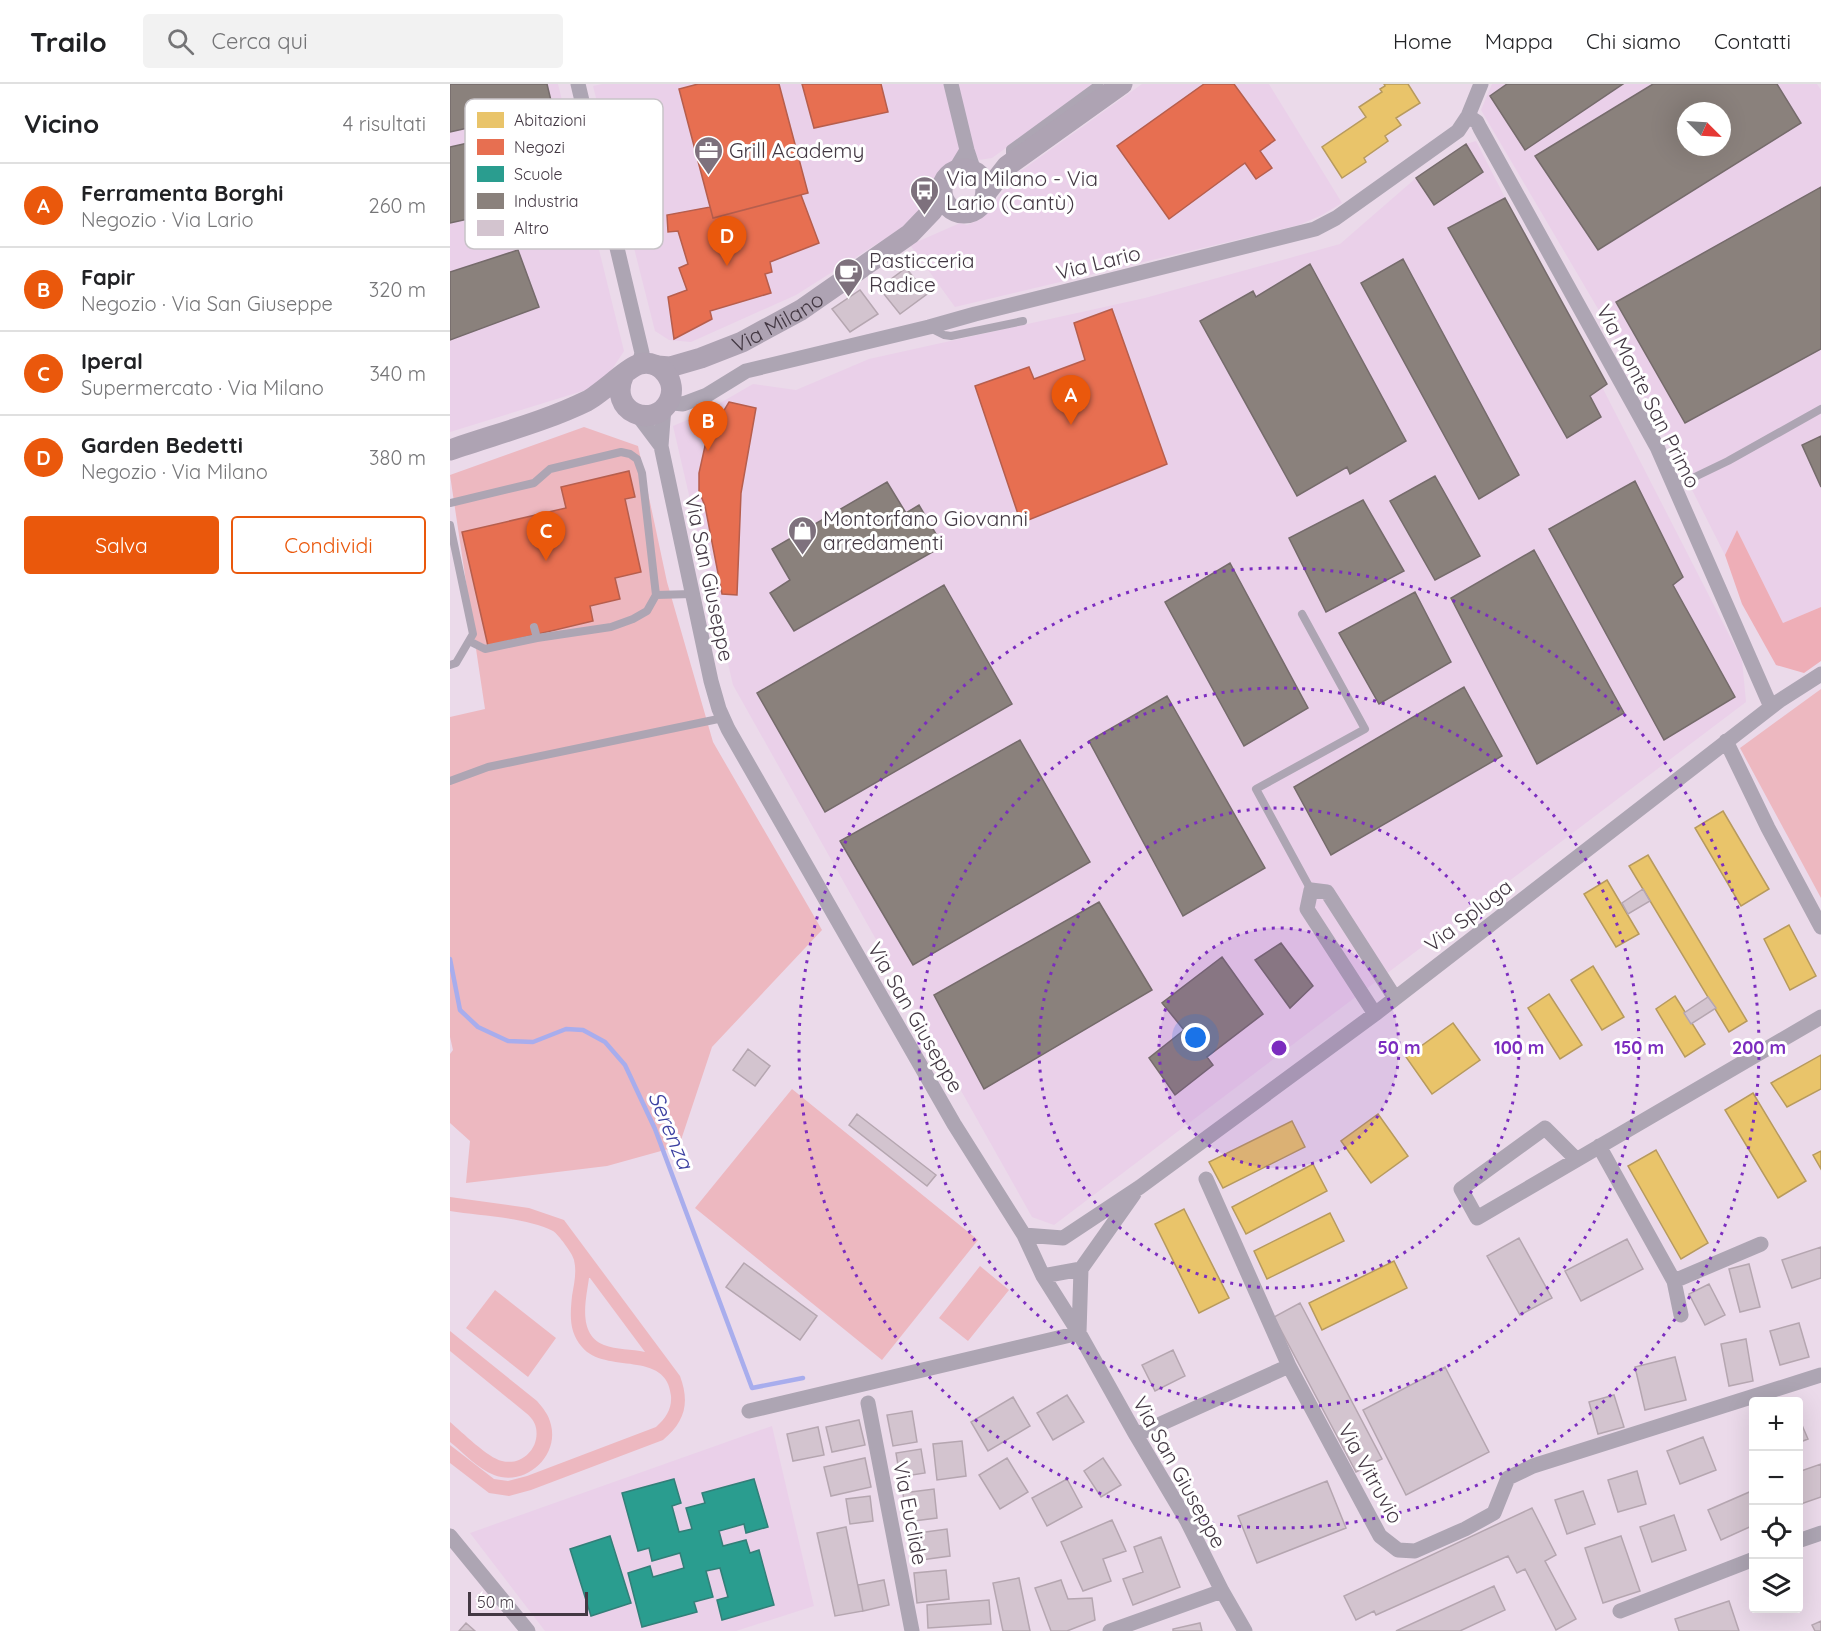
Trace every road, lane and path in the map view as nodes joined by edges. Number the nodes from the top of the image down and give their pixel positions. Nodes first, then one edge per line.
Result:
1 (578, 84) edge
2 (951, 84) edge
3 (1099, 84) edge
4 (1122, 84) edge
5 (1481, 84) edge
6 (581, 99) edge
7 (1468, 116) junction
8 (1009, 165) junction
9 (969, 171) junction
10 (986, 193) junction
11 (942, 196) junction
12 (963, 213) junction
13 (910, 234) junction
14 (616, 249) edge
15 (1023, 321) dead end
16 (928, 327) junction
17 (701, 358) junction
18 (642, 364) junction
19 (670, 400) junction
20 (630, 408) junction
21 (1821, 409) edge
22 (561, 412) junction
23 (661, 446) junction
24 (450, 450) edge
25 (1674, 487) junction
26 (450, 503) edge
27 (450, 525) edge
28 (692, 594) junction
29 (656, 596) junction
30 (1302, 614) dead end
31 (534, 627) dead end
32 (537, 638) junction
33 (470, 641) junction
34 (450, 665) edge
35 (1821, 674) edge
36 (1771, 707) junction
37 (723, 718) junction
38 (1726, 741) junction
39 (450, 781) edge
40 (1311, 890) junction
41 (1821, 927) edge
42 (1395, 998) junction
43 (1375, 1014) junction
44 (1821, 1017) edge
45 (1599, 1146) junction
46 (1576, 1160) junction
47 (1206, 1179) dead end
48 (1140, 1187) junction
49 (1024, 1235) junction
50 (1761, 1244) dead end
51 (1081, 1269) junction
52 (1043, 1276) junction
53 (1674, 1281) junction
54 (1681, 1315) dead end
55 (1079, 1333) junction
56 (1289, 1366) junction
57 (1821, 1375) edge
58 (868, 1403) dead end
59 (749, 1411) dead end
60 (1136, 1435) junction
61 (1821, 1533) edge
62 (450, 1536) edge
63 (1803, 1539) edge
64 (1749, 1561) edge
65 (1222, 1592) junction
66 (1620, 1611) dead end
67 (528, 1631) edge
68 (912, 1631) edge
69 (1110, 1631) edge
70 (1245, 1631) edge

1 - 6 street
2 - 9 street
3 - 8 lane
4 - 8 main road
5 - 7 street, Via Lario
7 - 16 street, Via Lario
7 - 25 street, Via Monte San Primo
8 - 9 main road
8 - 10 main road
9 - 10 main road
9 - 11 main road
10 - 12 main road
11 - 12 main road
11 - 13 main road, Via Milano
12 - 13 main road, Via Milano
13 - 17 main road, Via Milano
14 - 18 street
15 - 16 lane
16 - 19 street, Via Lario
17 - 18 main road, Via Milano
17 - 19 main road, Via Milano
18 - 19 main road
18 - 20 main road
18 - 22 main road, Via Milano
19 - 20 main road
19 - 23 street, Via San Giuseppe
20 - 22 main road, Via Milano
20 - 23 street, Via San Giuseppe
21 - 25 lane
22 - 24 main road, Via Milano
23 - 28 street, Via San Giuseppe
25 - 36 street, Via Monte San Primo
26 - 29 lane
27 - 33 lane
28 - 29 lane
28 - 37 street, Via San Giuseppe
29 - 32 lane
30 - 40 lane
31 - 32 lane
32 - 33 lane
33 - 34 lane
35 - 36 street, Via Spluga
36 - 38 street, Via Spluga
37 - 39 lane
37 - 49 street, Via San Giuseppe
38 - 41 street
38 - 42 street, Via Spluga
40 - 42 street
40 - 43 street
42 - 43 street, Via Spluga
43 - 48 street, Via Spluga
44 - 45 street
45 - 46 street
45 - 53 street
46 - 46 street
47 - 56 street, Via Vitruvio
48 - 49 street, Via Spluga
48 - 51 street, Via Spluga
49 - 52 street, Via San Giuseppe
50 - 53 street
51 - 52 street
51 - 55 street
52 - 55 street, Via San Giuseppe
53 - 54 street
55 - 59 street
55 - 60 street, Via San Giuseppe
56 - 57 street, Via Vitruvio
56 - 60 street
58 - 68 street, Via Euclide
60 - 65 street, Via San Giuseppe
61 - 63 street
62 - 67 street
64 - 66 street
65 - 69 street
65 - 70 street, Via San Giuseppe

